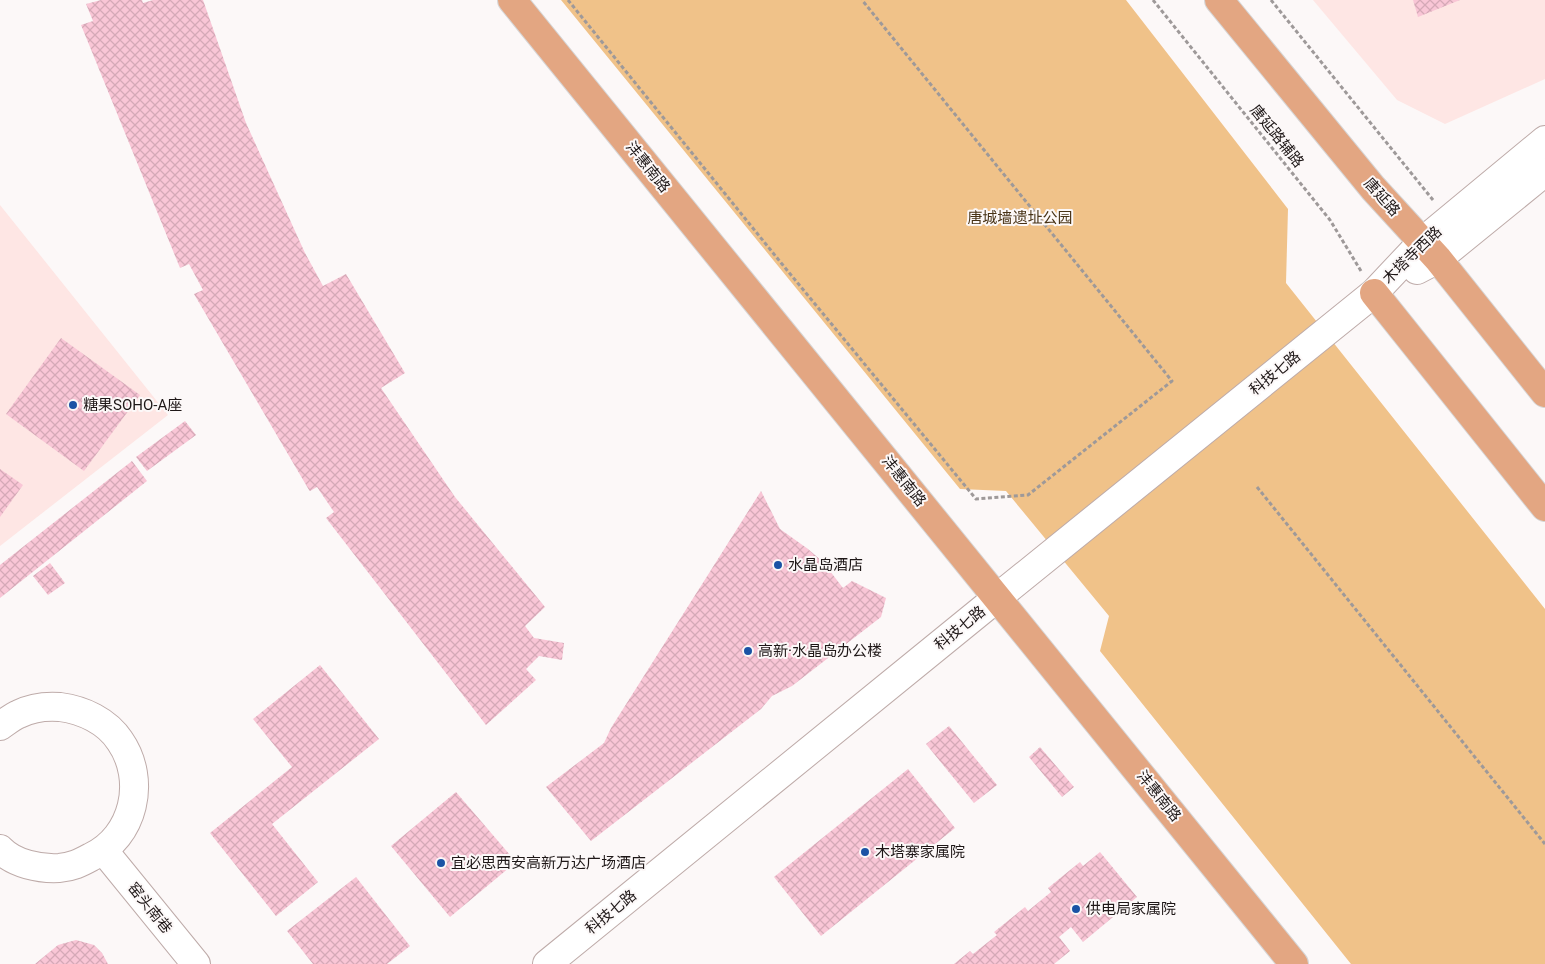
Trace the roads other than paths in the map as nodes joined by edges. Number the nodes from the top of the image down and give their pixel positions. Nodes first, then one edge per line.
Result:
1 (512, 0) edge
2 (1219, 0) edge
3 (1545, 140) edge
4 (1545, 172) edge
5 (1431, 250) junction
6 (1374, 293) junction
7 (1545, 393) edge
8 (1545, 507) edge
9 (998, 598) junction
10 (0, 726) edge
11 (0, 849) edge
12 (104, 851) junction
13 (196, 964) edge
14 (547, 964) edge
15 (1294, 964) edge

1 - 9 main road, 沣惠南路
2 - 5 main road, 唐延路
3 - 5 street, 木塔寺西路
4 - 5 street, 木塔寺西路
5 - 6 street, 木塔寺西路
5 - 7 main road, 唐延路
6 - 8 main road
6 - 9 street, 科技七路
9 - 14 street, 科技七路
9 - 15 main road, 沣惠南路
10 - 12 street
11 - 12 street
12 - 13 street, 窑头南巷

